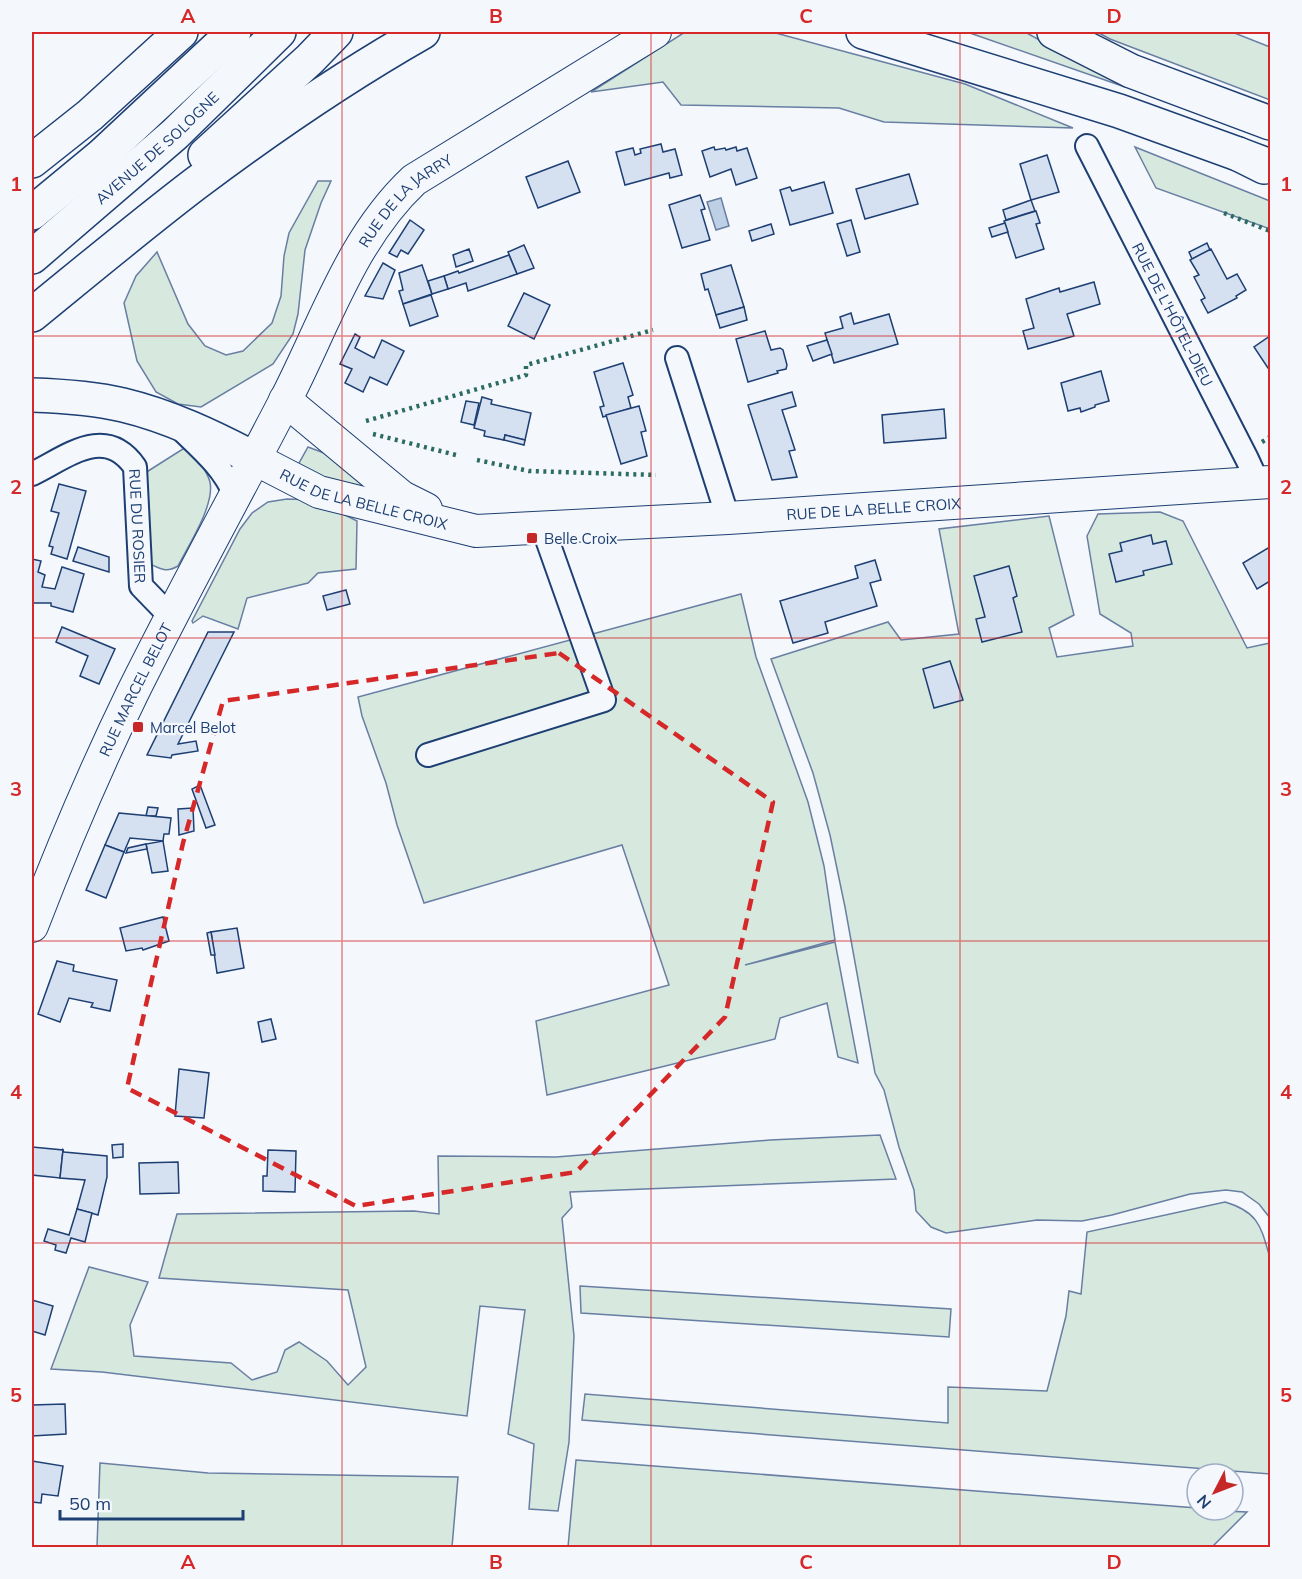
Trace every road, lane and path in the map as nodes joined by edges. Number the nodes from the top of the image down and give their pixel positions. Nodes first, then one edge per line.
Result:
1 (152, 32) edge
2 (181, 32) edge
3 (234, 32) edge
4 (279, 32) edge
5 (336, 32) edge
6 (423, 32) edge
7 (655, 32) edge
8 (863, 32) edge
9 (1054, 32) edge
10 (1270, 123) edge
11 (1087, 146) dead end
12 (32, 153) edge
13 (32, 161) edge
14 (1270, 168) edge
15 (32, 213) edge
16 (32, 257) edge
17 (32, 315) edge
18 (678, 358) dead end
19 (32, 395) edge
20 (285, 400) junction
21 (169, 419) junction
22 (255, 459) junction
23 (32, 474) edge
24 (1264, 482) edge
25 (235, 495) junction
26 (728, 518) junction
27 (543, 528) junction
28 (476, 531) junction
29 (172, 618) junction
30 (428, 755) dead end
31 (32, 927) edge

1 - 12 main road
2 - 13 main road
3 - 15 main road, AVENUE DE SOLOGNE
4 - 16 main road, AVENUE DE SOLOGNE
5 - 17 main road
6 - 17 main road
7 - 20 main road, RUE DE LA JARRY
8 - 14 main road
9 - 10 main road
11 - 24 street, RUE DE L'HÔTEL-DIEU
18 - 26 street
19 - 21 main road
20 - 22 main road, RUE DE LA JARRY
20 - 28 main road, RUE DE LA BELLE CROIX
21 - 22 main road
21 - 25 street
22 - 25 main road, RUE MARCEL BELOT
22 - 28 main road, RUE DE LA BELLE CROIX
23 - 29 street, RUE DU ROSIER
24 - 26 main road, RUE DE LA BELLE CROIX
25 - 29 main road, RUE MARCEL BELOT
26 - 27 main road, RUE DE LA BELLE CROIX
27 - 28 main road, RUE DE LA BELLE CROIX
27 - 30 street
29 - 31 main road, RUE MARCEL BELOT

